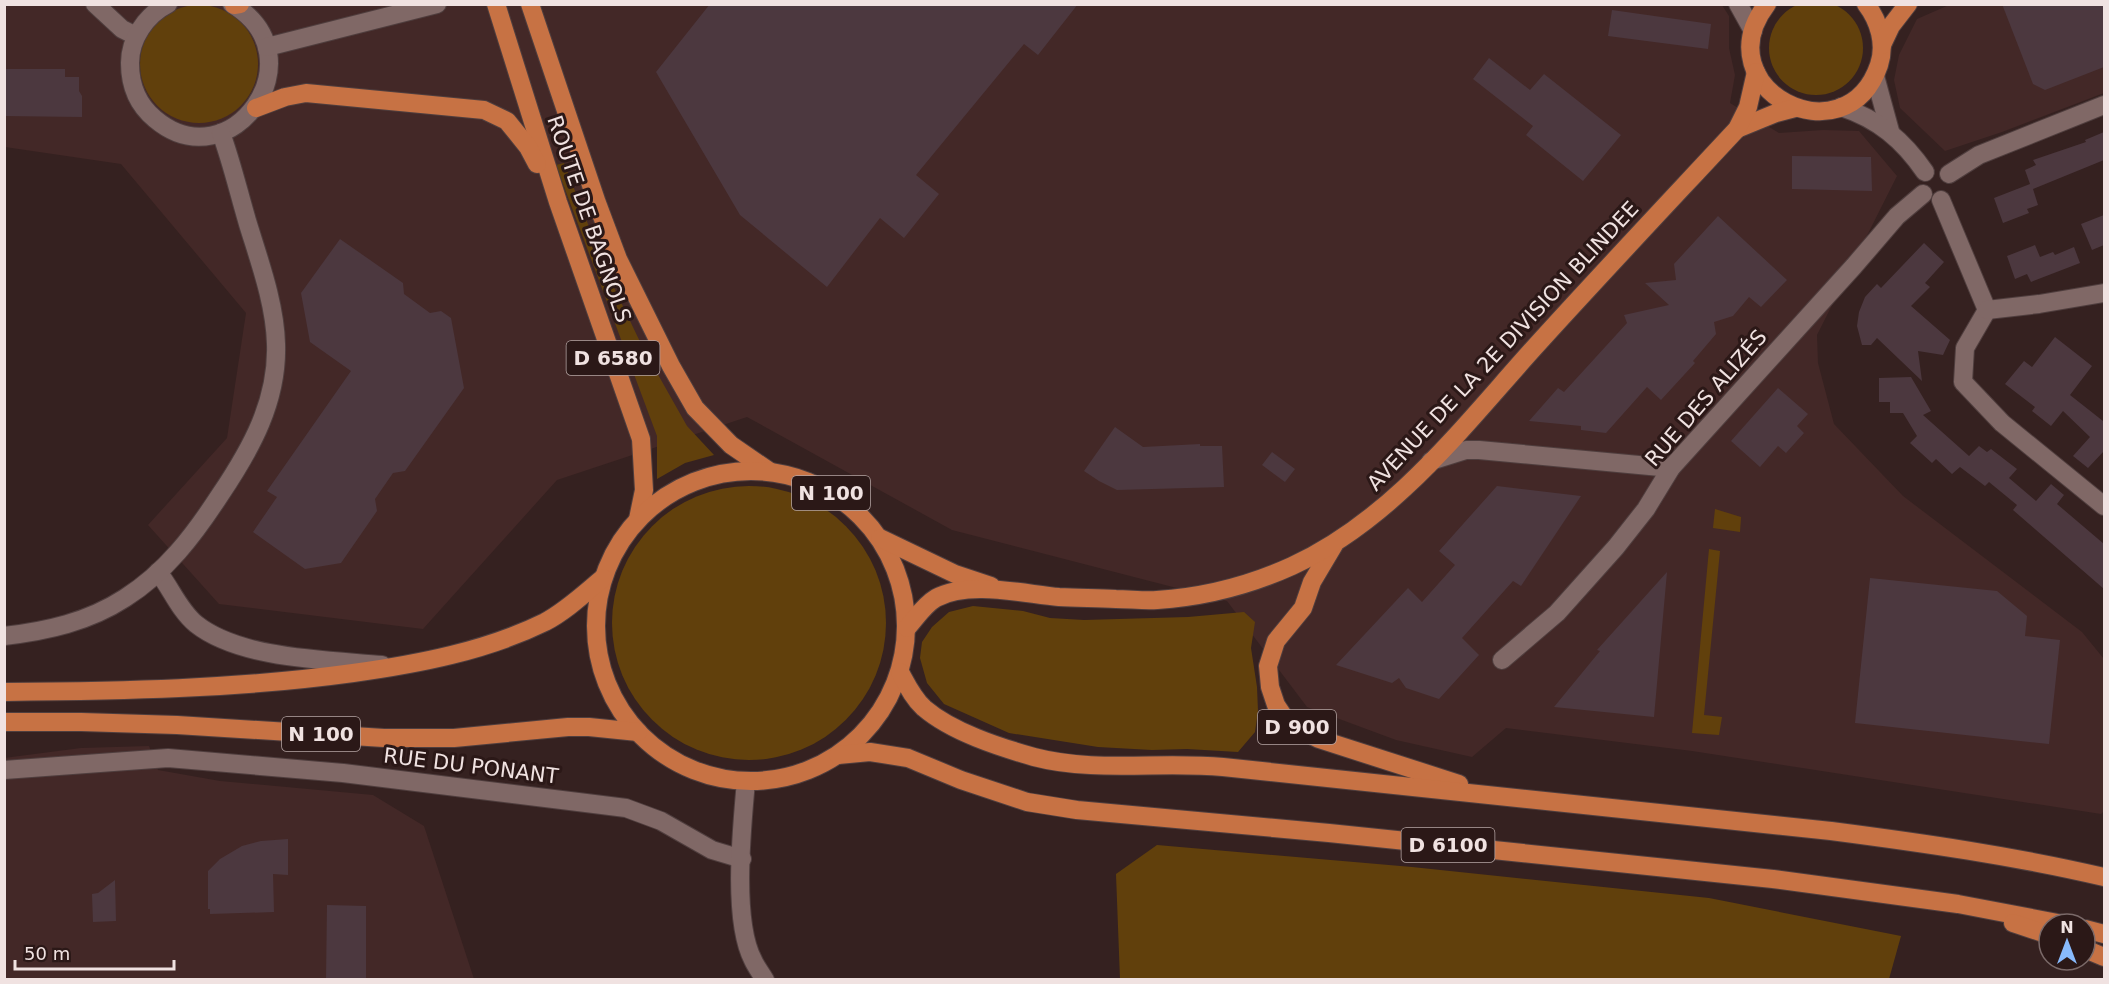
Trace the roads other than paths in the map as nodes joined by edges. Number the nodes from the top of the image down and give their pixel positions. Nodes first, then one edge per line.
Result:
1 (95, 4) edge
2 (168, 4) edge
3 (437, 4) edge
4 (1738, 4) edge
5 (1767, 4) edge
6 (1866, 4) edge
7 (1908, 4) edge
8 (235, 5) edge
9 (530, 5) edge
10 (497, 9) edge
11 (1753, 31) junction
12 (136, 36) junction
13 (1882, 45) junction
14 (267, 46) junction
15 (1756, 72) junction
16 (1875, 76) junction
17 (2104, 105) edge
18 (1841, 107) junction
19 (256, 108) junction
20 (1795, 108) junction
21 (1737, 129) junction
22 (1890, 131) junction
23 (221, 133) junction
24 (1925, 172) junction
25 (1949, 174) junction
26 (1923, 194) junction
27 (1941, 200) junction
28 (558, 202) junction
29 (2104, 293) edge
30 (1987, 310) junction
31 (1431, 461) junction
32 (1671, 468) junction
33 (769, 471) junction
34 (2104, 506) edge
35 (638, 519) junction
36 (880, 538) junction
37 (1335, 543) junction
38 (158, 572) junction
39 (603, 578) junction
40 (999, 589) junction
41 (907, 628) junction
42 (4, 636) edge
43 (1502, 660) dead end
44 (399, 667) junction
45 (900, 672) junction
46 (4, 692) edge
47 (4, 723) edge
48 (638, 732) junction
49 (838, 754) junction
50 (4, 770) edge
51 (746, 781) junction
52 (1498, 796) junction
53 (742, 859) junction
54 (2104, 877) edge
55 (1958, 904) junction
56 (2037, 919) edge
57 (2037, 931) edge
58 (765, 980) edge

1 - 12 street
2 - 12 street
3 - 14 street
4 - 11 street
5 - 11 main road, D 900
6 - 13 main road, D 900
7 - 13 main road, D 900
8 - 14 street
9 - 33 main road, ROUTE DE BAGNOLS / D 6580
10 - 28 main road, ROUTE DE BAGNOLS / D 6580
11 - 15 main road, D 900
12 - 23 street
13 - 16 main road, D 900
14 - 19 street
15 - 20 main road, D 900
15 - 21 main road, AVENUE DE LA 2E DIVISION BLINDEE / D 900
16 - 18 main road, D 900
16 - 22 street
17 - 25 street
18 - 20 main road, D 900
18 - 22 street
19 - 23 street
19 - 28 main road
20 - 21 main road, AVENUE DE LA 2E DIVISION BLINDEE / D 900
21 - 31 main road, AVENUE DE LA 2E DIVISION BLINDEE / D 900
22 - 24 street
23 - 38 street
24 - 25 street
24 - 26 street
25 - 27 street
26 - 27 street
26 - 32 street, RUE DES ALIZÉS
27 - 30 street
28 - 35 main road, ROUTE DE BAGNOLS / D 6580
29 - 30 street
30 - 34 street
31 - 32 street
31 - 37 main road, AVENUE DE LA 2E DIVISION BLINDEE / D 900
32 - 43 street, RUE DES ALIZÉS
33 - 35 main road, N 100
33 - 36 main road, N 100
35 - 39 main road, N 100
36 - 40 main road, AVENUE DE LA 2E DIVISION BLINDEE / D 900
36 - 41 main road, N 100
37 - 40 main road, AVENUE DE LA 2E DIVISION BLINDEE / D 900
37 - 52 main road, D 900
38 - 42 street
38 - 44 street
39 - 44 main road, N 100
39 - 48 main road, N 100
40 - 41 main road, AVENUE DE LA 2E DIVISION BLINDEE / D 900
41 - 45 main road, N 100
44 - 46 main road, N 100
45 - 49 main road, N 100
45 - 52 main road
47 - 48 main road, N 100
48 - 51 main road, N 100
49 - 51 main road, N 100
49 - 55 main road, D 6100
50 - 53 street, RUE DU PONANT
51 - 53 street
52 - 54 main road
53 - 58 street
55 - 56 main road, D 6100
55 - 57 main road

